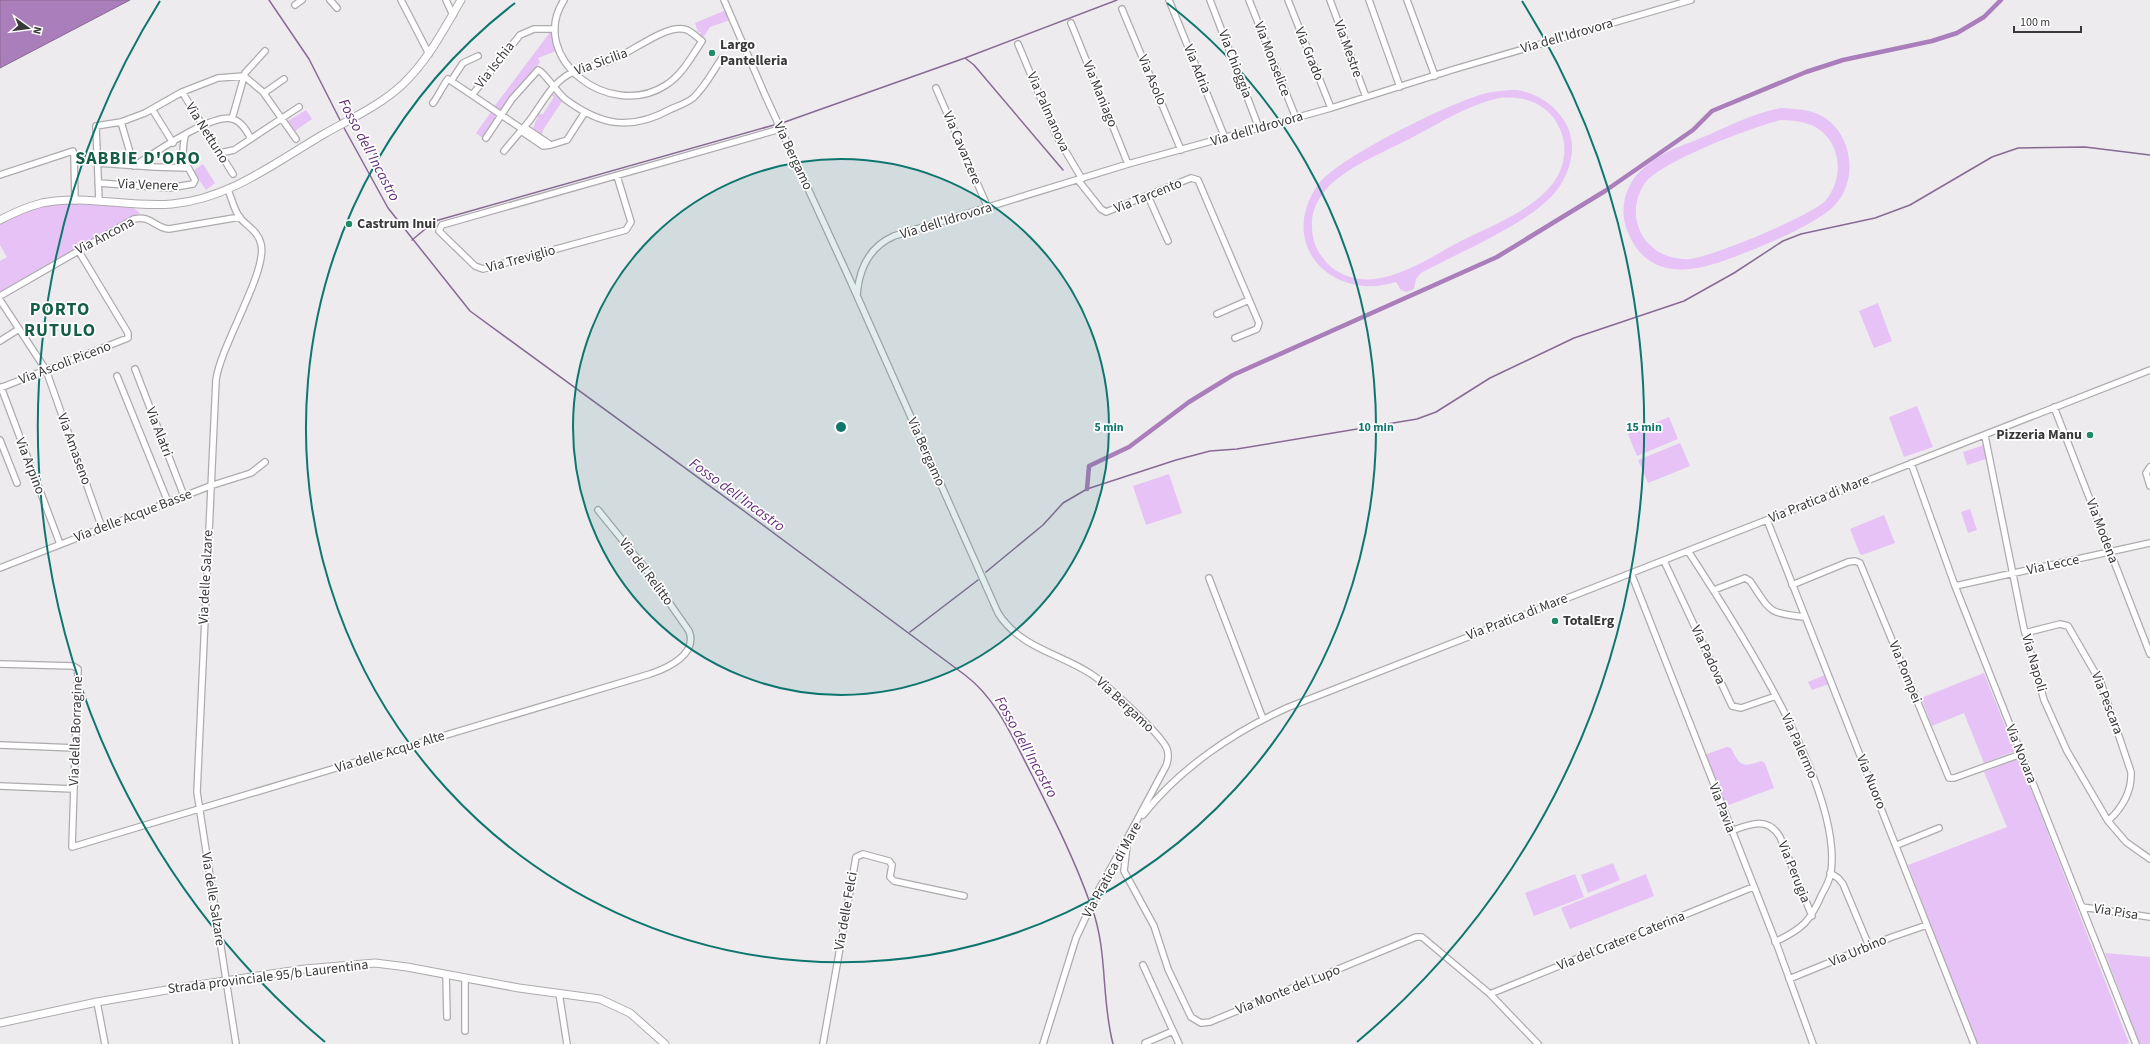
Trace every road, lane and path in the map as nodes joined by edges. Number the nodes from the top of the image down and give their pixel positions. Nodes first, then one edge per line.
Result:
1 (302, 0) edge
2 (330, 0) edge
3 (401, 0) edge
4 (446, 0) edge
5 (461, 0) edge
6 (564, 0) edge
7 (724, 0) edge
8 (1169, 0) edge
9 (1210, 0) edge
10 (1249, 0) edge
11 (1288, 0) edge
12 (1330, 0) edge
13 (1369, 0) edge
14 (1408, 0) edge
15 (1691, 0) edge
16 (295, 5) dead end
17 (337, 8) dead end
18 (1122, 10) dead end
19 (453, 14) junction
20 (1071, 23) dead end
21 (554, 29) junction
22 (1018, 44) dead end
23 (265, 51) dead end
24 (429, 54) junction
25 (478, 56) dead end
26 (722, 58) dead end
27 (574, 72) junction
28 (244, 76) junction
29 (1435, 76) junction
30 (284, 80) dead end
31 (451, 81) junction
32 (1400, 87) junction
33 (553, 88) junction
34 (936, 88) dead end
35 (182, 92) junction
36 (264, 93) junction
37 (472, 95) junction
38 (1366, 97) junction
39 (433, 103) dead end
40 (299, 107) dead end
41 (1331, 108) junction
42 (152, 109) junction
43 (585, 112) junction
44 (502, 115) junction
45 (232, 118) junction
46 (1296, 118) junction
47 (282, 119) junction
48 (121, 122) junction
49 (201, 125) junction
50 (1259, 128) junction
51 (523, 129) junction
52 (780, 129) junction
53 (185, 136) junction
54 (486, 138) dead end
55 (1225, 138) junction
56 (251, 139) junction
57 (296, 139) dead end
58 (173, 143) junction
59 (1181, 150) junction
60 (504, 151) dead end
61 (220, 153) junction
62 (97, 163) junction
63 (1128, 164) junction
64 (134, 166) junction
65 (186, 168) junction
66 (232, 174) dead end
67 (0, 175) edge
68 (617, 176) junction
69 (1080, 180) junction
70 (98, 183) junction
71 (228, 190) junction
72 (1148, 196) junction
73 (75, 201) junction
74 (100, 201) junction
75 (988, 208) junction
76 (240, 217) junction
77 (0, 220) edge
78 (1168, 241) dead end
79 (78, 250) junction
80 (0, 296) edge
81 (857, 296) junction
82 (0, 300) edge
83 (1249, 300) junction
84 (1217, 314) dead end
85 (19, 329) junction
86 (1235, 338) dead end
87 (0, 341) edge
88 (134, 369) dead end
89 (46, 370) junction
90 (2150, 370) edge
91 (117, 376) dead end
92 (0, 388) edge
93 (2054, 408) junction
94 (1985, 436) junction
95 (0, 440) edge
96 (265, 462) dead end
97 (1911, 463) junction
98 (2150, 467) edge
99 (17, 483) dead end
100 (210, 486) junction
101 (2150, 486) edge
102 (184, 496) junction
103 (168, 502) junction
104 (598, 510) dead end
105 (1767, 520) junction
106 (102, 528) junction
107 (60, 544) junction
108 (2150, 544) edge
109 (1688, 551) junction
110 (2110, 552) junction
111 (1664, 561) junction
112 (0, 568) edge
113 (1631, 573) junction
114 (2013, 574) junction
115 (1209, 578) dead end
116 (1792, 585) junction
117 (1955, 586) junction
118 (1714, 590) junction
119 (1804, 617) junction
120 (2025, 633) junction
121 (691, 637) joint
122 (2150, 654) edge
123 (0, 664) edge
124 (1776, 696) junction
125 (1263, 719) junction
126 (0, 745) edge
127 (76, 748) junction
128 (2021, 754) junction
129 (0, 786) edge
130 (74, 789) junction
131 (199, 810) junction
132 (2108, 822) junction
133 (1939, 828) dead end
134 (1731, 831) junction
135 (1128, 837) junction
136 (1897, 846) junction
137 (72, 847) joint
138 (2150, 859) edge
139 (1830, 873) junction
140 (1753, 887) junction
141 (964, 896) dead end
142 (2082, 907) junction
143 (1812, 916) junction
144 (2150, 917) edge
145 (1927, 925) junction
146 (1775, 942) junction
147 (1869, 946) junction
148 (1143, 965) dead end
149 (446, 974) junction
150 (465, 978) junction
151 (1789, 979) junction
152 (226, 981) junction
153 (559, 993) junction
154 (1490, 994) junction
155 (97, 1002) junction
156 (447, 1017) dead end
157 (0, 1023) edge
158 (465, 1031) dead end
159 (1173, 1031) junction
160 (1145, 1043) dead end
161 (105, 1044) edge
162 (236, 1044) edge
163 (567, 1044) edge
164 (665, 1044) edge
165 (823, 1044) edge
166 (1043, 1044) edge
167 (1179, 1044) edge
168 (1538, 1044) edge
169 (1813, 1044) edge
170 (1974, 1044) edge
171 (2136, 1044) edge

1 - 16 street
2 - 17 street
3 - 24 street
4 - 19 street
5 - 19 main road
6 - 21 street
7 - 52 street, Via Bergamo
8 - 55 street, Via Adria
9 - 50 street, Via Chioggia
10 - 46 street, Via Monselice
11 - 41 street, Via Grado
12 - 38 street, Via Mestre
13 - 32 street
14 - 29 street
15 - 29 street, Via dell'Idrovora
18 - 59 street, Via Asolo
19 - 24 main road
20 - 63 street, Via Maniago
21 - 27 street
21 - 37 street, Via Ischia
22 - 69 street, Via Palmanova
23 - 28 street
24 - 71 main road
25 - 31 street
26 - 43 street
27 - 27 street, Via Sicilia
27 - 33 street, Via Sicilia
28 - 35 street
28 - 36 street
28 - 45 street
29 - 32 street, Via dell'Idrovora
30 - 36 street
31 - 37 street
31 - 39 street
32 - 38 street, Via dell'Idrovora
33 - 43 street
33 - 44 street
33 - 51 street, Via Sicilia
34 - 75 street, Via Cavarzere
35 - 42 street
35 - 49 street, Via Nettuno
36 - 47 street
37 - 44 street, Via Ischia
38 - 41 street, Via dell'Idrovora
40 - 47 street
41 - 46 street, Via dell'Idrovora
42 - 48 street
42 - 58 street
43 - 51 street, Via Ischia
44 - 51 street, Via Ischia
44 - 54 street
45 - 49 street
45 - 56 street
46 - 50 street, Via dell'Idrovora
47 - 56 street
47 - 57 street
48 - 62 street
48 - 64 street
49 - 53 street
49 - 61 street, Via Nettuno
50 - 55 street, Via dell'Idrovora
51 - 60 street, Via Sicilia
52 - 68 street, Via Treviglio
52 - 81 street, Via Bergamo
53 - 58 street
53 - 65 street
55 - 59 street, Via dell'Idrovora
56 - 61 street
58 - 64 street
59 - 63 street, Via dell'Idrovora
61 - 66 street, Via Nettuno
62 - 64 street
62 - 70 street
63 - 69 street, Via dell'Idrovora
64 - 65 street
65 - 70 street, Via Venere
67 - 73 street
68 - 68 street, Via Treviglio
69 - 72 street, Via Tarcento
69 - 75 street, Via dell'Idrovora
70 - 74 street
71 - 74 main road
71 - 76 street, Via delle Salzare
72 - 78 street
72 - 83 street, Via Tarcento
73 - 74 main road
73 - 77 main road
75 - 81 street, Via dell'Idrovora
76 - 79 street, Via Ancona
76 - 100 street, Via delle Salzare
79 - 80 street, Via Ancona
79 - 89 street, Via Ascoli Piceno
81 - 135 street, Via Bergamo
82 - 85 street, Via Amaseno
83 - 84 street
83 - 86 street, Via Tarcento
85 - 87 street
85 - 89 street, Via Amaseno
88 - 102 street, Via Alatri
89 - 92 street, Via Ascoli Piceno
89 - 106 street, Via Amaseno
90 - 93 street, Via Pratica di Mare
91 - 103 street
92 - 107 street, Via Arpino
93 - 94 street, Via Pratica di Mare
93 - 110 street, Via Modena
94 - 97 street, Via Pratica di Mare
94 - 114 street, Via Napoli
95 - 99 street
96 - 100 street, Via delle Acque Basse
97 - 105 street, Via Pratica di Mare
97 - 117 street, Via Novara
98 - 101 street
100 - 102 street, Via delle Acque Basse
100 - 131 street, Via delle Salzare
102 - 103 street, Via delle Acque Basse
103 - 106 street, Via delle Acque Basse
104 - 121 street, Via del Relitto
105 - 109 street, Via Pratica di Mare
105 - 116 street, Via Nuoro
106 - 107 street, Via delle Acque Basse
107 - 112 street, Via delle Acque Basse
108 - 110 street, Via Lecce
109 - 111 street, Via Pratica di Mare
109 - 118 street, Via Palermo
110 - 114 street, Via Lecce
110 - 122 street, Via Modena
111 - 113 street, Via Pratica di Mare
111 - 124 street, Via Padova
113 - 125 street, Via Pratica di Mare
113 - 134 street, Via Pavia
114 - 117 street, Via Lecce
114 - 120 street, Via Napoli
115 - 125 street
116 - 119 street, Via Nuoro
116 - 128 street, Via Pompei
117 - 128 street, Via Novara
118 - 119 street
118 - 124 street, Via Palermo
119 - 136 street, Via Nuoro
120 - 132 street, Via Napoli
120 - 132 street, Via Pescara
121 - 131 street, Via delle Acque Alte
123 - 127 street, Via della Borragine
124 - 139 street, Via Palermo
125 - 135 street, Via Pratica di Mare
126 - 127 street
127 - 130 street, Via della Borragine
128 - 142 street, Via Novara
129 - 130 street
130 - 137 street, Via della Borragine
131 - 137 street, Via delle Acque Alte
131 - 152 street, Via delle Salzare
132 - 138 street, Via Napoli
133 - 136 street
134 - 140 street, Via Pavia
134 - 143 street, Via Perugia
135 - 154 street, Via Monte del Lupo
135 - 166 street, Via Pratica di Mare
136 - 145 street, Via Nuoro
139 - 143 street, Via Palermo
139 - 147 street
140 - 146 street, Via Pavia
140 - 154 street, Via del Cratere Caterina
141 - 165 street, Via delle Felci
142 - 144 street, Via Pisa
142 - 171 street, Via Novara
143 - 146 street, Via Palermo
145 - 147 street, Via Urbino
145 - 170 street, Via Nuoro
146 - 151 street, Via Pavia
147 - 151 street, Via Urbino
148 - 159 street
149 - 150 main road, Strada provinciale 95/b Laurentina
149 - 152 main road, Strada provinciale 95/b Laurentina
149 - 156 street
150 - 153 main road, Strada provinciale 95/b Laurentina
150 - 158 street
151 - 169 street, Via Pavia
152 - 155 main road, Strada provinciale 95/b Laurentina
152 - 162 street, Via delle Salzare
153 - 163 street
153 - 164 main road, Strada provinciale 95/b Laurentina
154 - 168 street, Via Monte del Lupo
155 - 157 main road, Strada provinciale 95/b Laurentina
155 - 161 street
159 - 160 street
159 - 167 street

